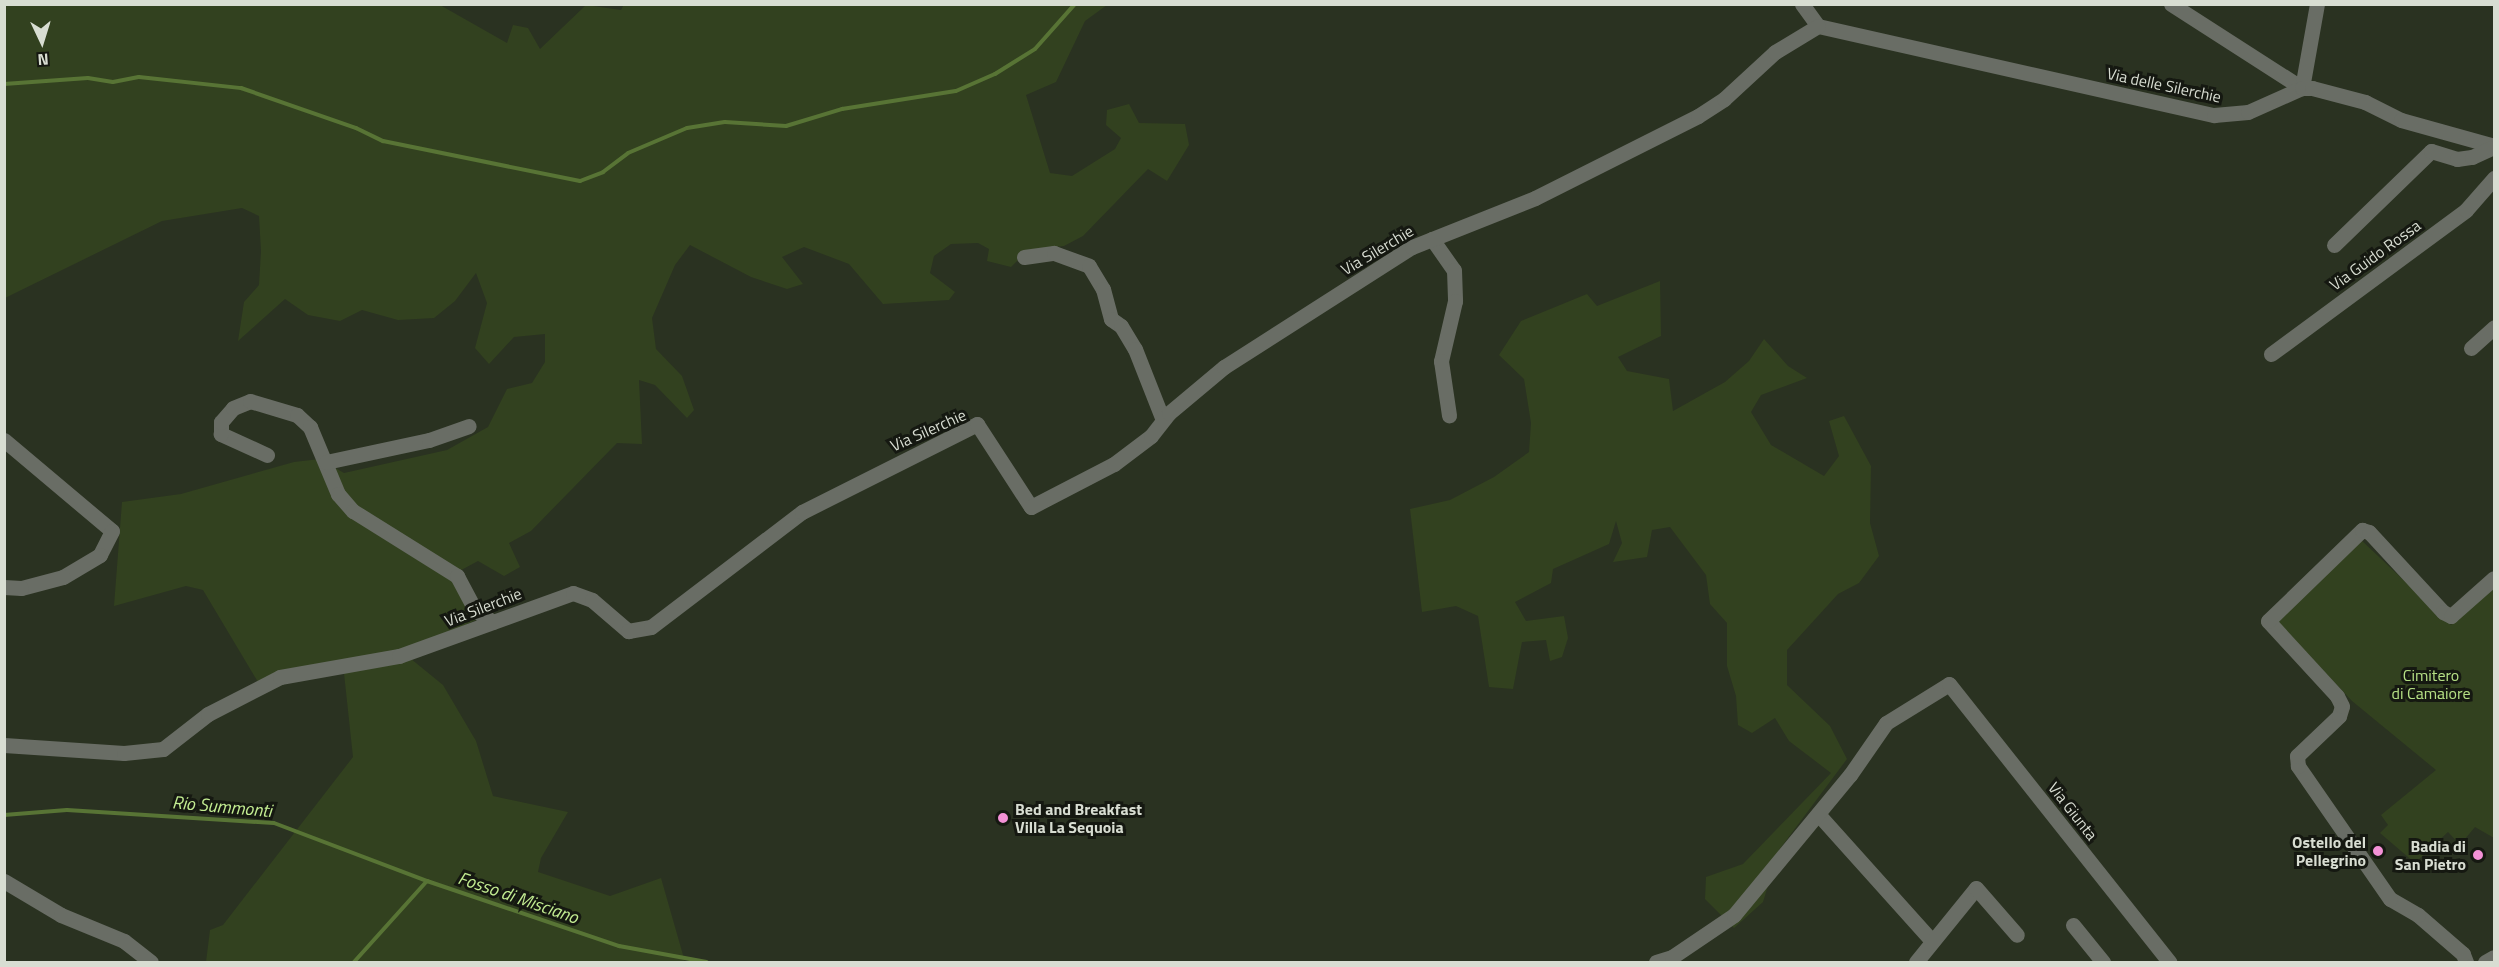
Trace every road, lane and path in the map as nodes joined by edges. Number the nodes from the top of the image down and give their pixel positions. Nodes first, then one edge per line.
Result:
1 (1803, 4) edge
2 (2171, 4) edge
3 (2317, 4) edge
4 (1818, 26) junction
5 (2302, 88) junction
6 (2493, 147) edge
7 (2494, 178) edge
8 (1432, 239) junction
9 (2334, 245) dead end
10 (1024, 257) dead end
11 (2494, 327) edge
12 (2471, 348) dead end
13 (2271, 354) dead end
14 (1449, 415) dead end
15 (1163, 420) junction
16 (469, 426) dead end
17 (4, 440) edge
18 (267, 455) dead end
19 (326, 462) junction
20 (2494, 578) edge
21 (4, 587) edge
22 (493, 622) junction
23 (4, 745) edge
24 (1818, 814) junction
25 (4, 880) edge
26 (2073, 925) dead end
27 (2017, 935) dead end
28 (1931, 940) junction
29 (2494, 957) edge
30 (151, 963) edge
31 (1656, 963) edge
32 (1916, 963) edge
33 (2103, 963) edge
34 (2169, 963) edge
35 (2466, 963) edge
36 (2485, 963) edge

1 - 4 street
2 - 5 street
3 - 5 street
4 - 5 street, Via delle Silerchie
4 - 8 street, Via Silerchie
5 - 6 street
6 - 9 street
7 - 13 street, Via Guido Rossa
8 - 14 street
8 - 15 street, Via Silerchie
10 - 15 street
11 - 12 street
15 - 22 street, Via Silerchie
16 - 19 street
17 - 21 street
18 - 19 street
19 - 22 street
20 - 35 street
22 - 23 street, Via Silerchie
24 - 28 street
24 - 31 street
24 - 34 street, Via Giunta
25 - 30 street
26 - 33 street
27 - 28 street
28 - 32 street
29 - 36 street

